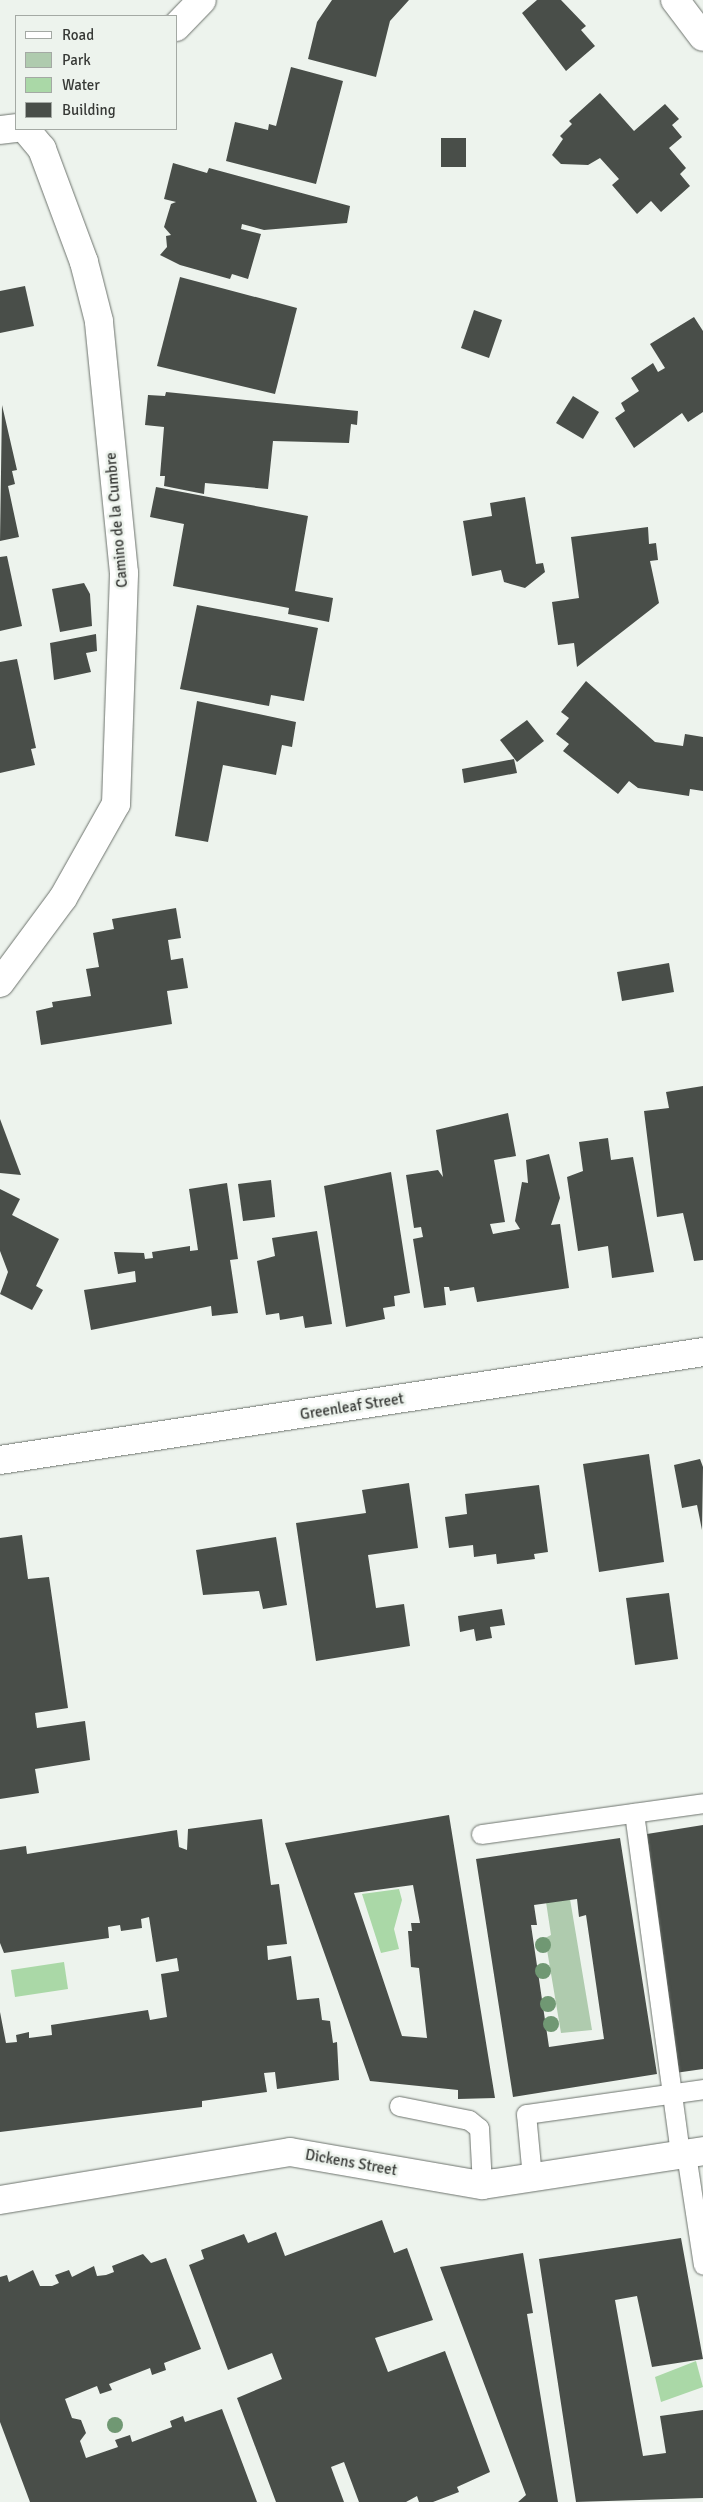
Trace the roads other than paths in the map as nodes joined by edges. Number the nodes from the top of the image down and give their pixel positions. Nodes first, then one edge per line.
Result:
1 (202, 0) edge
2 (674, 0) edge
3 (178, 25) edge
4 (703, 37) edge
5 (15, 128) edge
6 (0, 130) edge
7 (26, 130) edge
8 (0, 983) edge
9 (703, 1352) edge
10 (0, 1460) edge
11 (703, 1803) edge
12 (634, 1813) junction
13 (481, 1834) dead end
14 (703, 2089) edge
15 (672, 2092) junction
16 (399, 2106) dead end
17 (690, 2153) edge
18 (532, 2177) junction
19 (482, 2185) junction
20 (0, 2200) edge
21 (703, 2265) edge

1 - 3 street
2 - 4 street
5 - 6 street
7 - 8 street, Camino de la Cumbre
9 - 10 street, Greenleaf Street
11 - 12 lane
12 - 13 lane
12 - 15 lane
14 - 15 lane
15 - 17 lane
15 - 18 lane
16 - 19 lane
17 - 18 street, Dickens Street
17 - 21 lane
18 - 19 street, Dickens Street
19 - 20 street, Dickens Street

